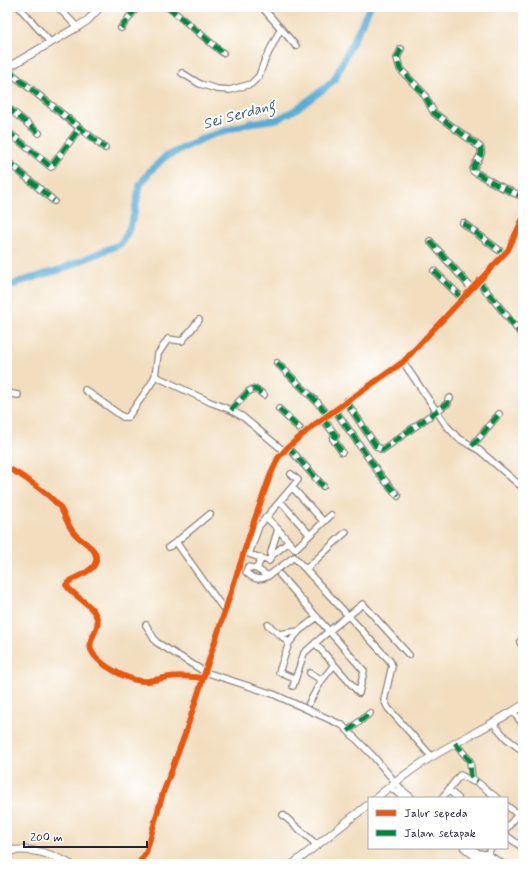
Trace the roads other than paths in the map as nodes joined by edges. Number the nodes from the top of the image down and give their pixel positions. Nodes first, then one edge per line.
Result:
1 (19, 7) edge
2 (58, 7) edge
3 (100, 7) edge
4 (137, 7) edge
5 (262, 7) edge
6 (172, 8) edge
7 (77, 27) junction
8 (121, 28) dead end
9 (281, 28) junction
10 (51, 43) junction
11 (296, 46) dead end
12 (401, 49) dead end
13 (223, 53) dead end
14 (7, 69) edge
15 (182, 73) dead end
16 (7, 108) edge
17 (79, 129) junction
18 (7, 131) edge
19 (39, 133) dead end
20 (104, 148) dead end
21 (7, 161) edge
22 (523, 197) edge
23 (54, 201) dead end
24 (523, 218) edge
25 (463, 224) dead end
26 (521, 228) edge
27 (430, 241) dead end
28 (504, 254) junction
29 (434, 271) dead end
30 (479, 282) junction
31 (472, 289) junction
32 (463, 299) junction
33 (198, 320) dead end
34 (523, 336) edge
35 (404, 362) junction
36 (277, 363) dead end
37 (155, 376) junction
38 (85, 390) dead end
39 (7, 393) edge
40 (18, 395) dead end
41 (264, 395) dead end
42 (450, 398) dead end
43 (346, 401) junction
44 (279, 409) dead end
45 (231, 410) junction
46 (335, 410) junction
47 (436, 411) junction
48 (499, 414) dead end
49 (328, 415) junction
50 (322, 419) junction
51 (304, 433) junction
52 (472, 446) junction
53 (286, 449) junction
54 (342, 452) dead end
55 (7, 468) edge
56 (292, 474) dead end
57 (323, 486) dead end
58 (292, 487) junction
59 (523, 488) edge
60 (398, 496) dead end
61 (280, 501) junction
62 (210, 514) dead end
63 (331, 515) dead end
64 (266, 517) junction
65 (323, 521) junction
66 (278, 529) junction
67 (346, 532) dead end
68 (309, 534) junction
69 (176, 542) junction
70 (289, 542) junction
71 (169, 547) dead end
72 (271, 556) junction
73 (261, 558) junction
74 (240, 567) junction
75 (306, 568) junction
76 (257, 569) junction
77 (247, 570) junction
78 (280, 575) dead end
79 (268, 576) junction
80 (225, 611) junction
81 (349, 616) junction
82 (316, 617) junction
83 (146, 625) dead end
84 (268, 625) dead end
85 (300, 631) junction
86 (329, 631) junction
87 (279, 634) junction
88 (523, 637) edge
89 (289, 643) junction
90 (315, 643) junction
91 (523, 648) edge
92 (410, 655) dead end
93 (334, 665) junction
94 (205, 672) junction
95 (310, 673) dead end
96 (203, 678) junction
97 (295, 679) junction
98 (322, 680) junction
99 (293, 686) dead end
100 (309, 703) dead end
101 (523, 705) edge
102 (513, 711) junction
103 (370, 713) dead end
104 (493, 723) junction
105 (523, 725) edge
106 (348, 730) junction
107 (455, 743) junction
108 (523, 752) edge
109 (432, 757) junction
110 (476, 782) junction
111 (393, 784) junction
112 (448, 790) junction
113 (377, 797) edge
114 (403, 797) edge
115 (411, 797) edge
116 (443, 797) edge
117 (457, 797) edge
118 (496, 797) edge
119 (368, 805) edge
120 (508, 807) edge
121 (283, 815) dead end
122 (521, 816) edge
123 (508, 827) edge
124 (508, 837) edge
125 (317, 845) junction
126 (523, 848) edge
127 (465, 849) edge
128 (473, 849) edge
129 (7, 851) edge
130 (488, 858) edge
131 (70, 864) edge
132 (139, 864) edge
133 (293, 864) edge
134 (496, 864) edge
135 (503, 864) edge

1 - 10 street
2 - 7 street
3 - 7 main road
4 - 8 street
5 - 9 street
6 - 13 street
7 - 10 main road
9 - 11 street
9 - 15 street
10 - 14 main road
12 - 22 street
14 - 17 street
16 - 19 street
17 - 18 street
17 - 20 street
21 - 23 street
24 - 26 street
25 - 28 street
26 - 28 street
27 - 31 street
28 - 30 street
29 - 32 street
30 - 31 street
30 - 34 street
31 - 32 street
32 - 35 street
33 - 37 street
35 - 43 street
35 - 47 street
36 - 49 street
37 - 38 street
37 - 45 street
39 - 40 street
41 - 45 street
42 - 47 street
43 - 46 street
43 - 47 street
44 - 51 street
45 - 53 street
46 - 49 street
46 - 60 street
47 - 52 street
48 - 52 street
49 - 50 street
50 - 51 street
50 - 54 street
51 - 53 street
52 - 59 street
53 - 57 street
53 - 74 street
55 - 96 street
56 - 58 street
58 - 61 street
58 - 65 street
61 - 64 street
61 - 68 street
62 - 69 street
63 - 65 street
64 - 66 street
64 - 73 street
65 - 68 street
66 - 70 street
66 - 72 street
67 - 75 street
68 - 70 street
69 - 71 street
69 - 80 street
70 - 72 street
72 - 73 street
73 - 76 street
74 - 77 street
74 - 80 street
75 - 79 street
75 - 81 street
76 - 77 street
76 - 79 street
77 - 79 street
78 - 82 street
80 - 94 street
81 - 86 street
81 - 92 street
81 - 109 street
82 - 85 street
82 - 86 street
83 - 94 street
84 - 87 street
85 - 87 street
85 - 89 street
86 - 90 street
86 - 93 street
87 - 89 street
88 - 91 street
89 - 97 street
90 - 93 street
90 - 97 street
93 - 98 street
94 - 96 street
94 - 106 street
95 - 98 street
96 - 132 street
97 - 99 street
98 - 100 street
101 - 102 main road
102 - 104 main road
102 - 105 street
103 - 106 street
104 - 107 main road
104 - 108 street
106 - 111 street
107 - 109 main road
107 - 110 street
109 - 111 main road
110 - 112 street
110 - 118 street
111 - 113 main road
111 - 114 street
111 - 115 street
112 - 116 street
112 - 117 street
119 - 125 main road
120 - 122 street
121 - 125 street
122 - 123 street
124 - 126 street
125 - 133 main road
127 - 130 street
128 - 130 street
129 - 131 main road
130 - 134 street
130 - 135 street

